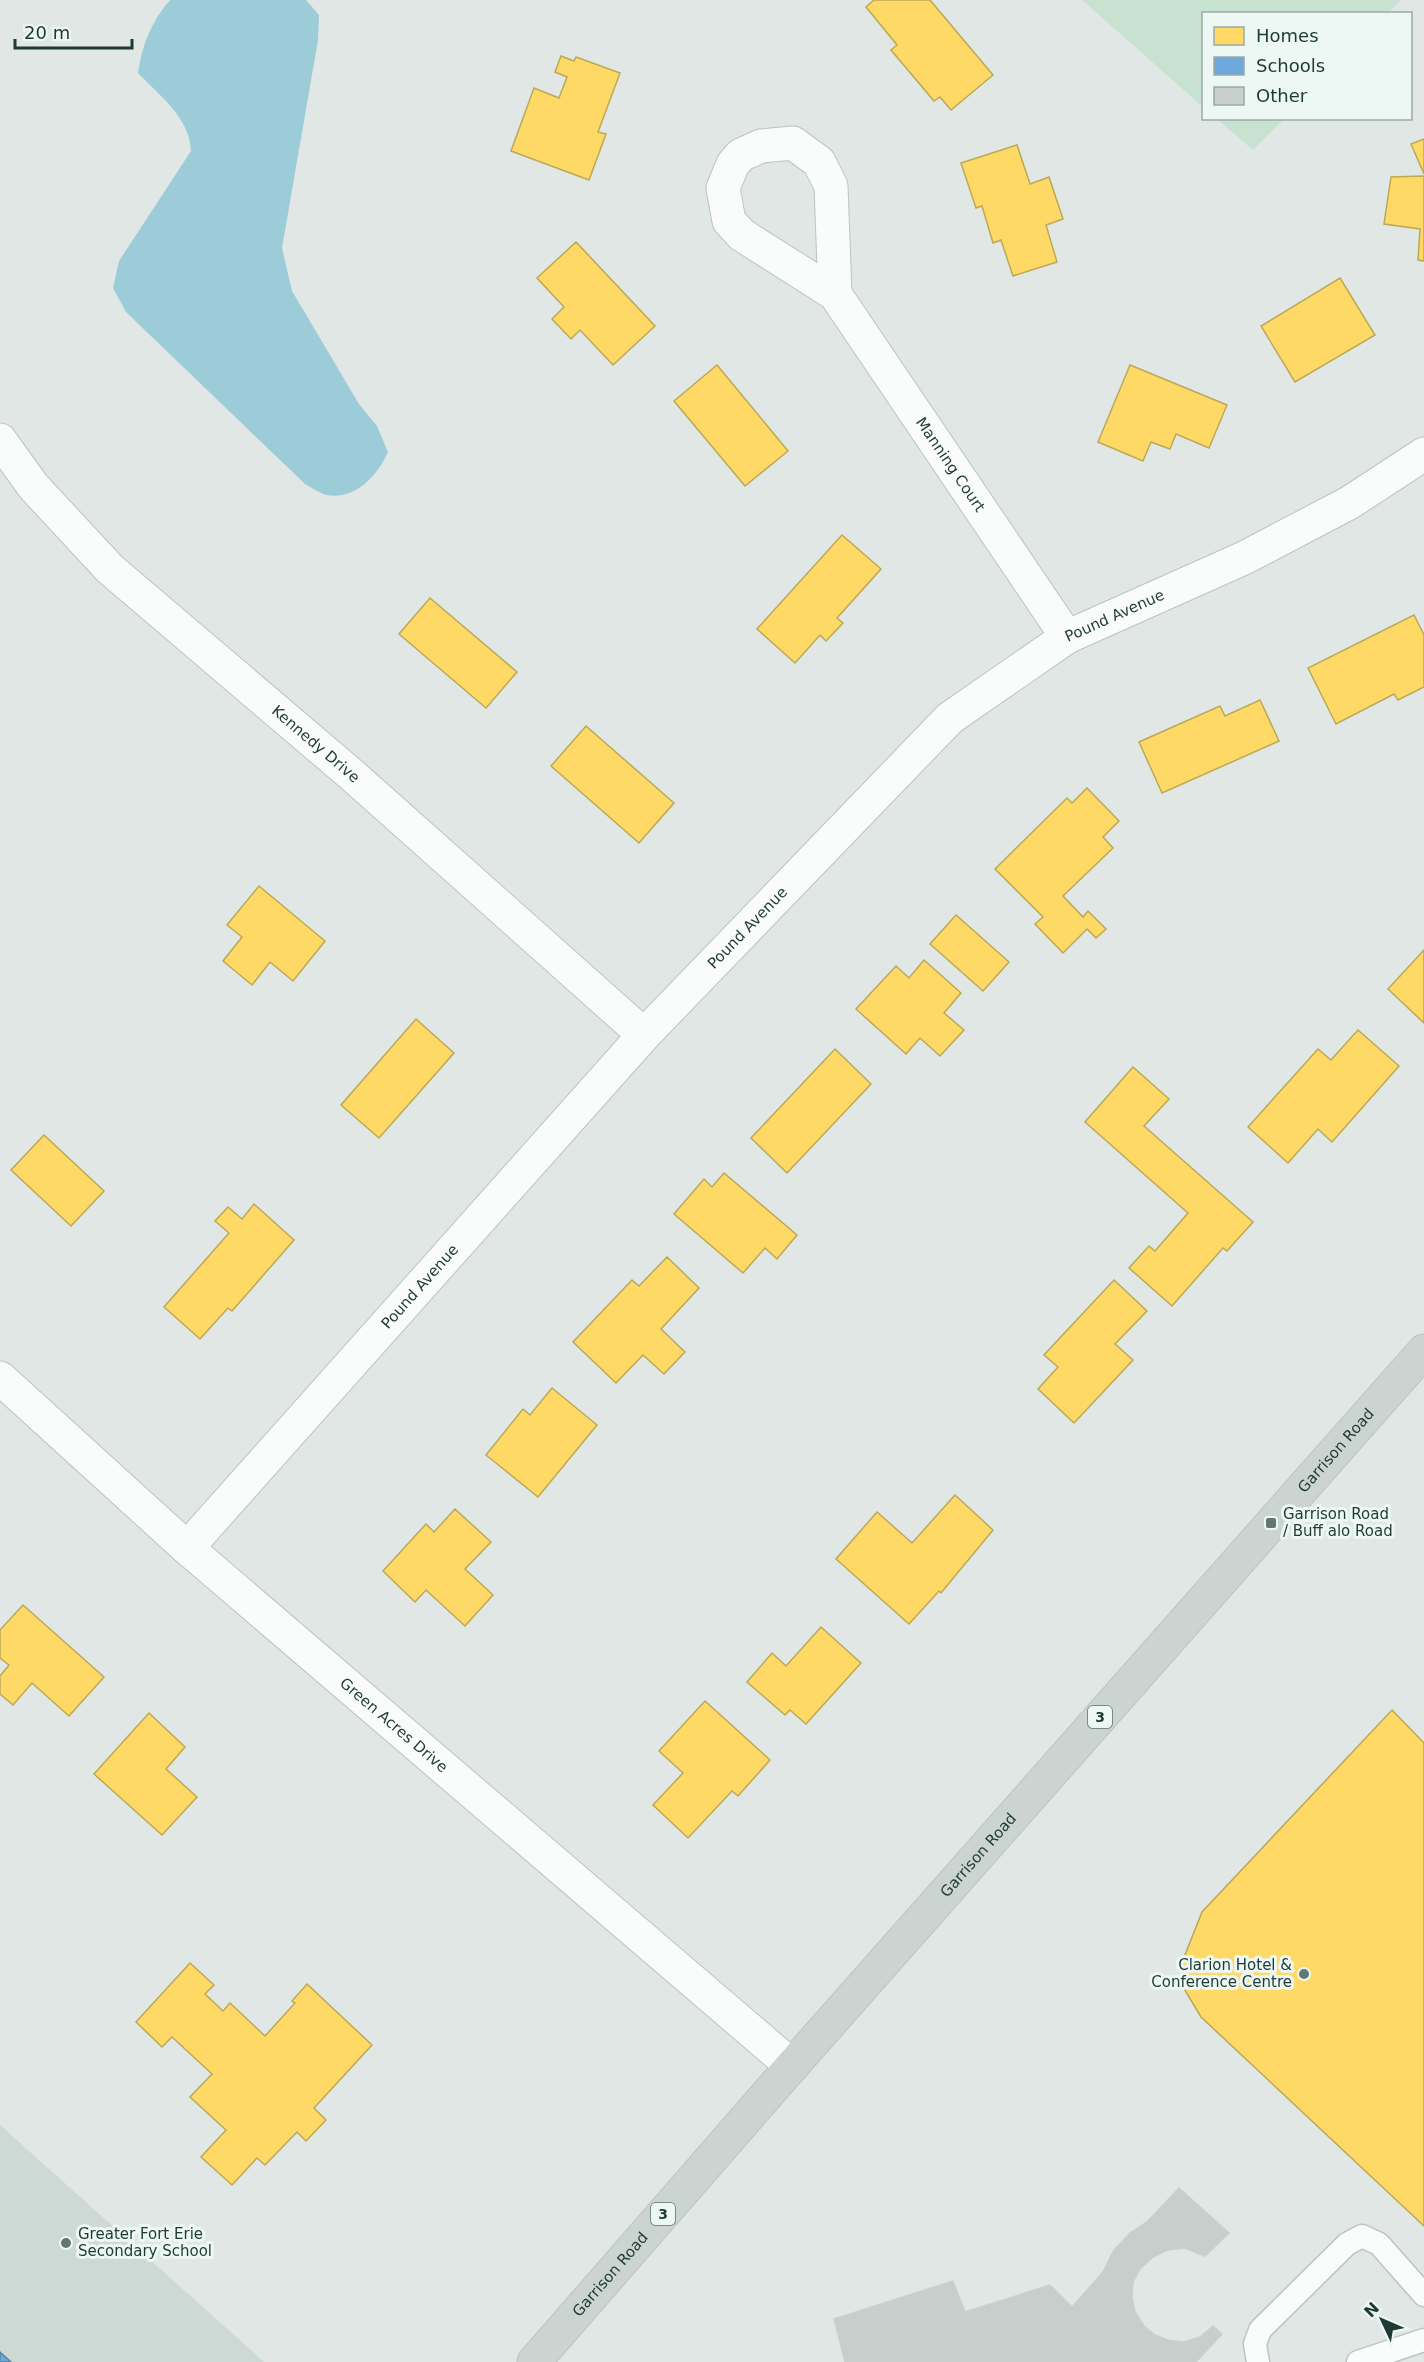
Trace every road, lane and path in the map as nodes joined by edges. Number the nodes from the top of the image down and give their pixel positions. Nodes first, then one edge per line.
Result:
1 (835, 294) junction
2 (0, 440) edge
3 (1424, 454) edge
4 (1067, 637) junction
5 (644, 1035) junction
6 (1424, 1351) edge
7 (0, 1378) edge
8 (186, 1548) junction
9 (792, 2066) junction
10 (1424, 2295) edge
11 (1424, 2340) edge
12 (534, 2362) edge
13 (1258, 2362) edge
14 (1358, 2362) edge

1 - 1 street, Manning Court
1 - 4 street, Manning Court
2 - 5 street, Kennedy Drive
3 - 4 street, Pound Avenue
4 - 5 street, Pound Avenue
5 - 8 street, Pound Avenue
6 - 9 main road, Garrison Road / 3
7 - 8 street, Green Acres Drive
8 - 9 street, Green Acres Drive
9 - 12 main road, Garrison Road / 3
10 - 13 lane
11 - 14 lane

